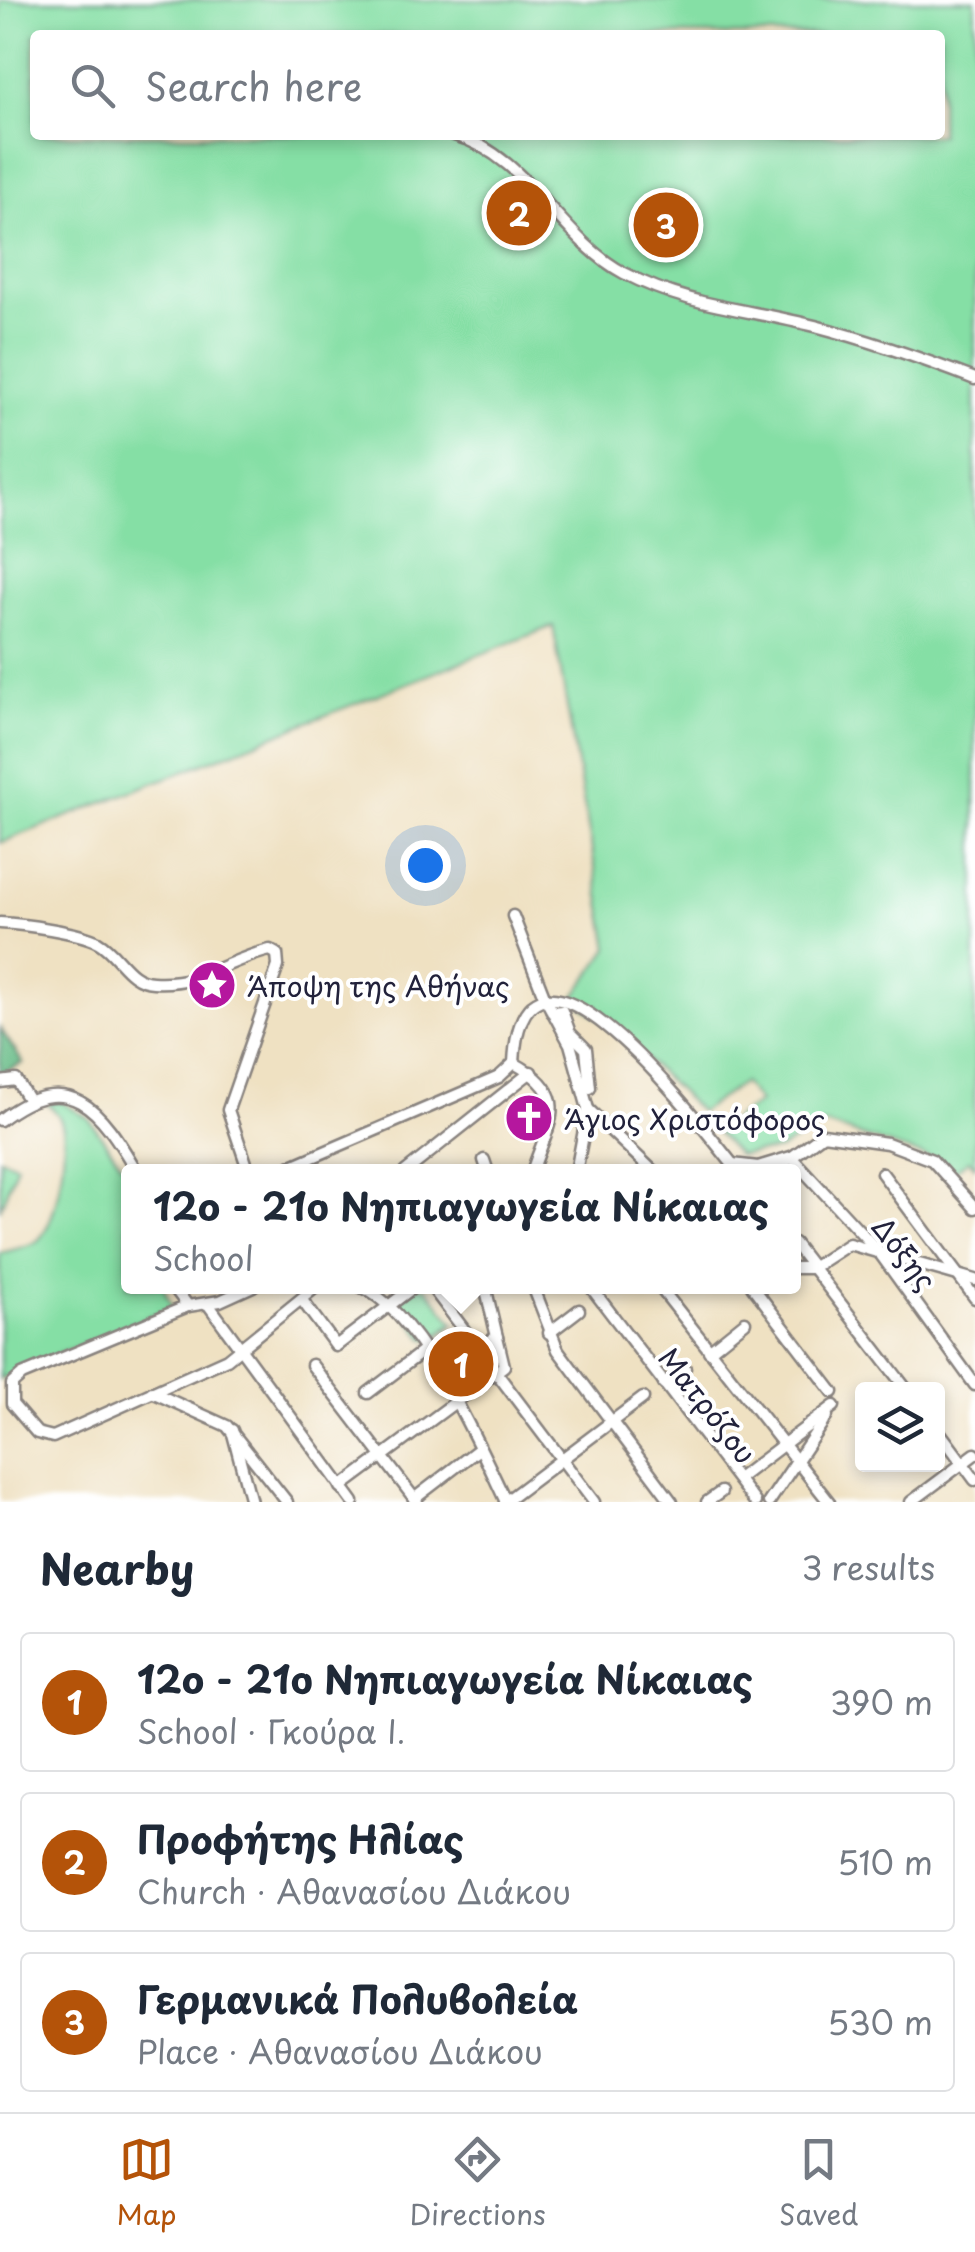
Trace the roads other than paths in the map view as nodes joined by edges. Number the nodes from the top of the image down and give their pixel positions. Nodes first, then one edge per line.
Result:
1 (464, 140) edge
2 (975, 378) edge
3 (513, 916) dead end
4 (0, 923) edge
5 (544, 996) junction
6 (552, 1012) junction
7 (514, 1063) junction
8 (531, 1072) junction
9 (0, 1082) edge
10 (590, 1088) dead end
11 (28, 1099) junction
12 (588, 1109) junction
13 (0, 1120) edge
14 (791, 1156) junction
15 (132, 1164) edge
16 (246, 1164) edge
17 (297, 1164) edge
18 (415, 1164) edge
19 (535, 1164) edge
20 (578, 1164) edge
21 (646, 1164) edge
22 (731, 1164) edge
23 (767, 1164) edge
24 (782, 1164) edge
25 (798, 1164) edge
26 (801, 1167) edge
27 (882, 1173) dead end
28 (975, 1208) edge
29 (879, 1252) junction
30 (801, 1253) edge
31 (801, 1268) edge
32 (812, 1268) junction
33 (958, 1275) junction
34 (975, 1280) edge
35 (179, 1294) edge
36 (229, 1294) edge
37 (308, 1294) edge
38 (371, 1294) edge
39 (405, 1294) edge
40 (437, 1294) edge
41 (487, 1294) edge
42 (536, 1294) edge
43 (596, 1294) edge
44 (665, 1294) edge
45 (758, 1294) edge
46 (975, 1298) edge
47 (302, 1300) junction
48 (208, 1304) junction
49 (188, 1306) junction
50 (389, 1306) junction
51 (579, 1310) dead end
52 (744, 1322) dead end
53 (548, 1334) junction
54 (497, 1337) junction
55 (477, 1348) junction
56 (426, 1349) junction
57 (240, 1350) junction
58 (708, 1351) junction
59 (312, 1365) dead end
60 (685, 1368) dead end
61 (499, 1369) junction
62 (901, 1382) edge
63 (664, 1384) junction
64 (975, 1384) edge
65 (152, 1392) junction
66 (833, 1392) dead end
67 (368, 1393) dead end
68 (643, 1398) dead end
69 (453, 1402) junction
70 (612, 1422) junction
71 (232, 1430) junction
72 (945, 1439) edge
73 (784, 1444) junction
74 (480, 1449) junction
75 (975, 1454) edge
76 (382, 1456) junction
77 (560, 1458) junction
78 (798, 1460) junction
79 (963, 1463) junction
80 (738, 1479) junction
81 (975, 1480) edge
82 (341, 1486) junction
83 (722, 1492) dead end
84 (416, 1500) edge
85 (914, 1501) edge
86 (251, 1502) edge
87 (287, 1502) edge
88 (353, 1502) edge
89 (506, 1502) edge
90 (594, 1502) edge
91 (672, 1502) edge
92 (707, 1502) edge
93 (756, 1502) edge
94 (768, 1502) edge
95 (828, 1502) edge

1 - 2 street
3 - 5 street
4 - 16 street
5 - 6 street
5 - 7 street
5 - 22 street
6 - 10 street
6 - 12 street
7 - 8 street
7 - 17 street
8 - 18 street
8 - 19 street
9 - 11 street
11 - 13 street
11 - 15 street
12 - 20 street
12 - 21 street
14 - 23 street
14 - 24 street
14 - 25 street, Δόξης
14 - 28 street
26 - 29 street, Δόξης
27 - 33 street
29 - 32 street
29 - 33 street
29 - 64 street, Δόξης
30 - 32 street
31 - 32 street
32 - 62 street
33 - 34 street
33 - 46 street
35 - 49 street
36 - 48 street
37 - 47 street
38 - 50 street
39 - 50 street
40 - 55 street
41 - 54 street
42 - 53 street
43 - 63 street, Ματρόζου
44 - 58 street
45 - 66 street
47 - 50 street
47 - 57 street
48 - 49 street
48 - 57 street
49 - 65 street
50 - 56 street
51 - 53 street
52 - 58 street
53 - 70 street
54 - 55 street
54 - 61 street
55 - 61 street
56 - 67 street
56 - 69 street
57 - 65 street
57 - 82 street
58 - 73 street
59 - 76 street
60 - 63 street
61 - 69 street
61 - 77 street
63 - 80 street, Ματρόζου
65 - 71 street
68 - 70 street
69 - 74 street
69 - 76 street
70 - 77 street
70 - 91 street
71 - 86 street
71 - 87 street
72 - 79 street
73 - 78 street
73 - 78 street
73 - 80 street
74 - 84 street
74 - 89 street
75 - 79 street
76 - 82 street
76 - 84 street
77 - 89 street
77 - 90 street
78 - 94 street
78 - 95 street
79 - 81 street
79 - 85 street
80 - 93 street, Ματρόζου
82 - 88 street
83 - 92 street

